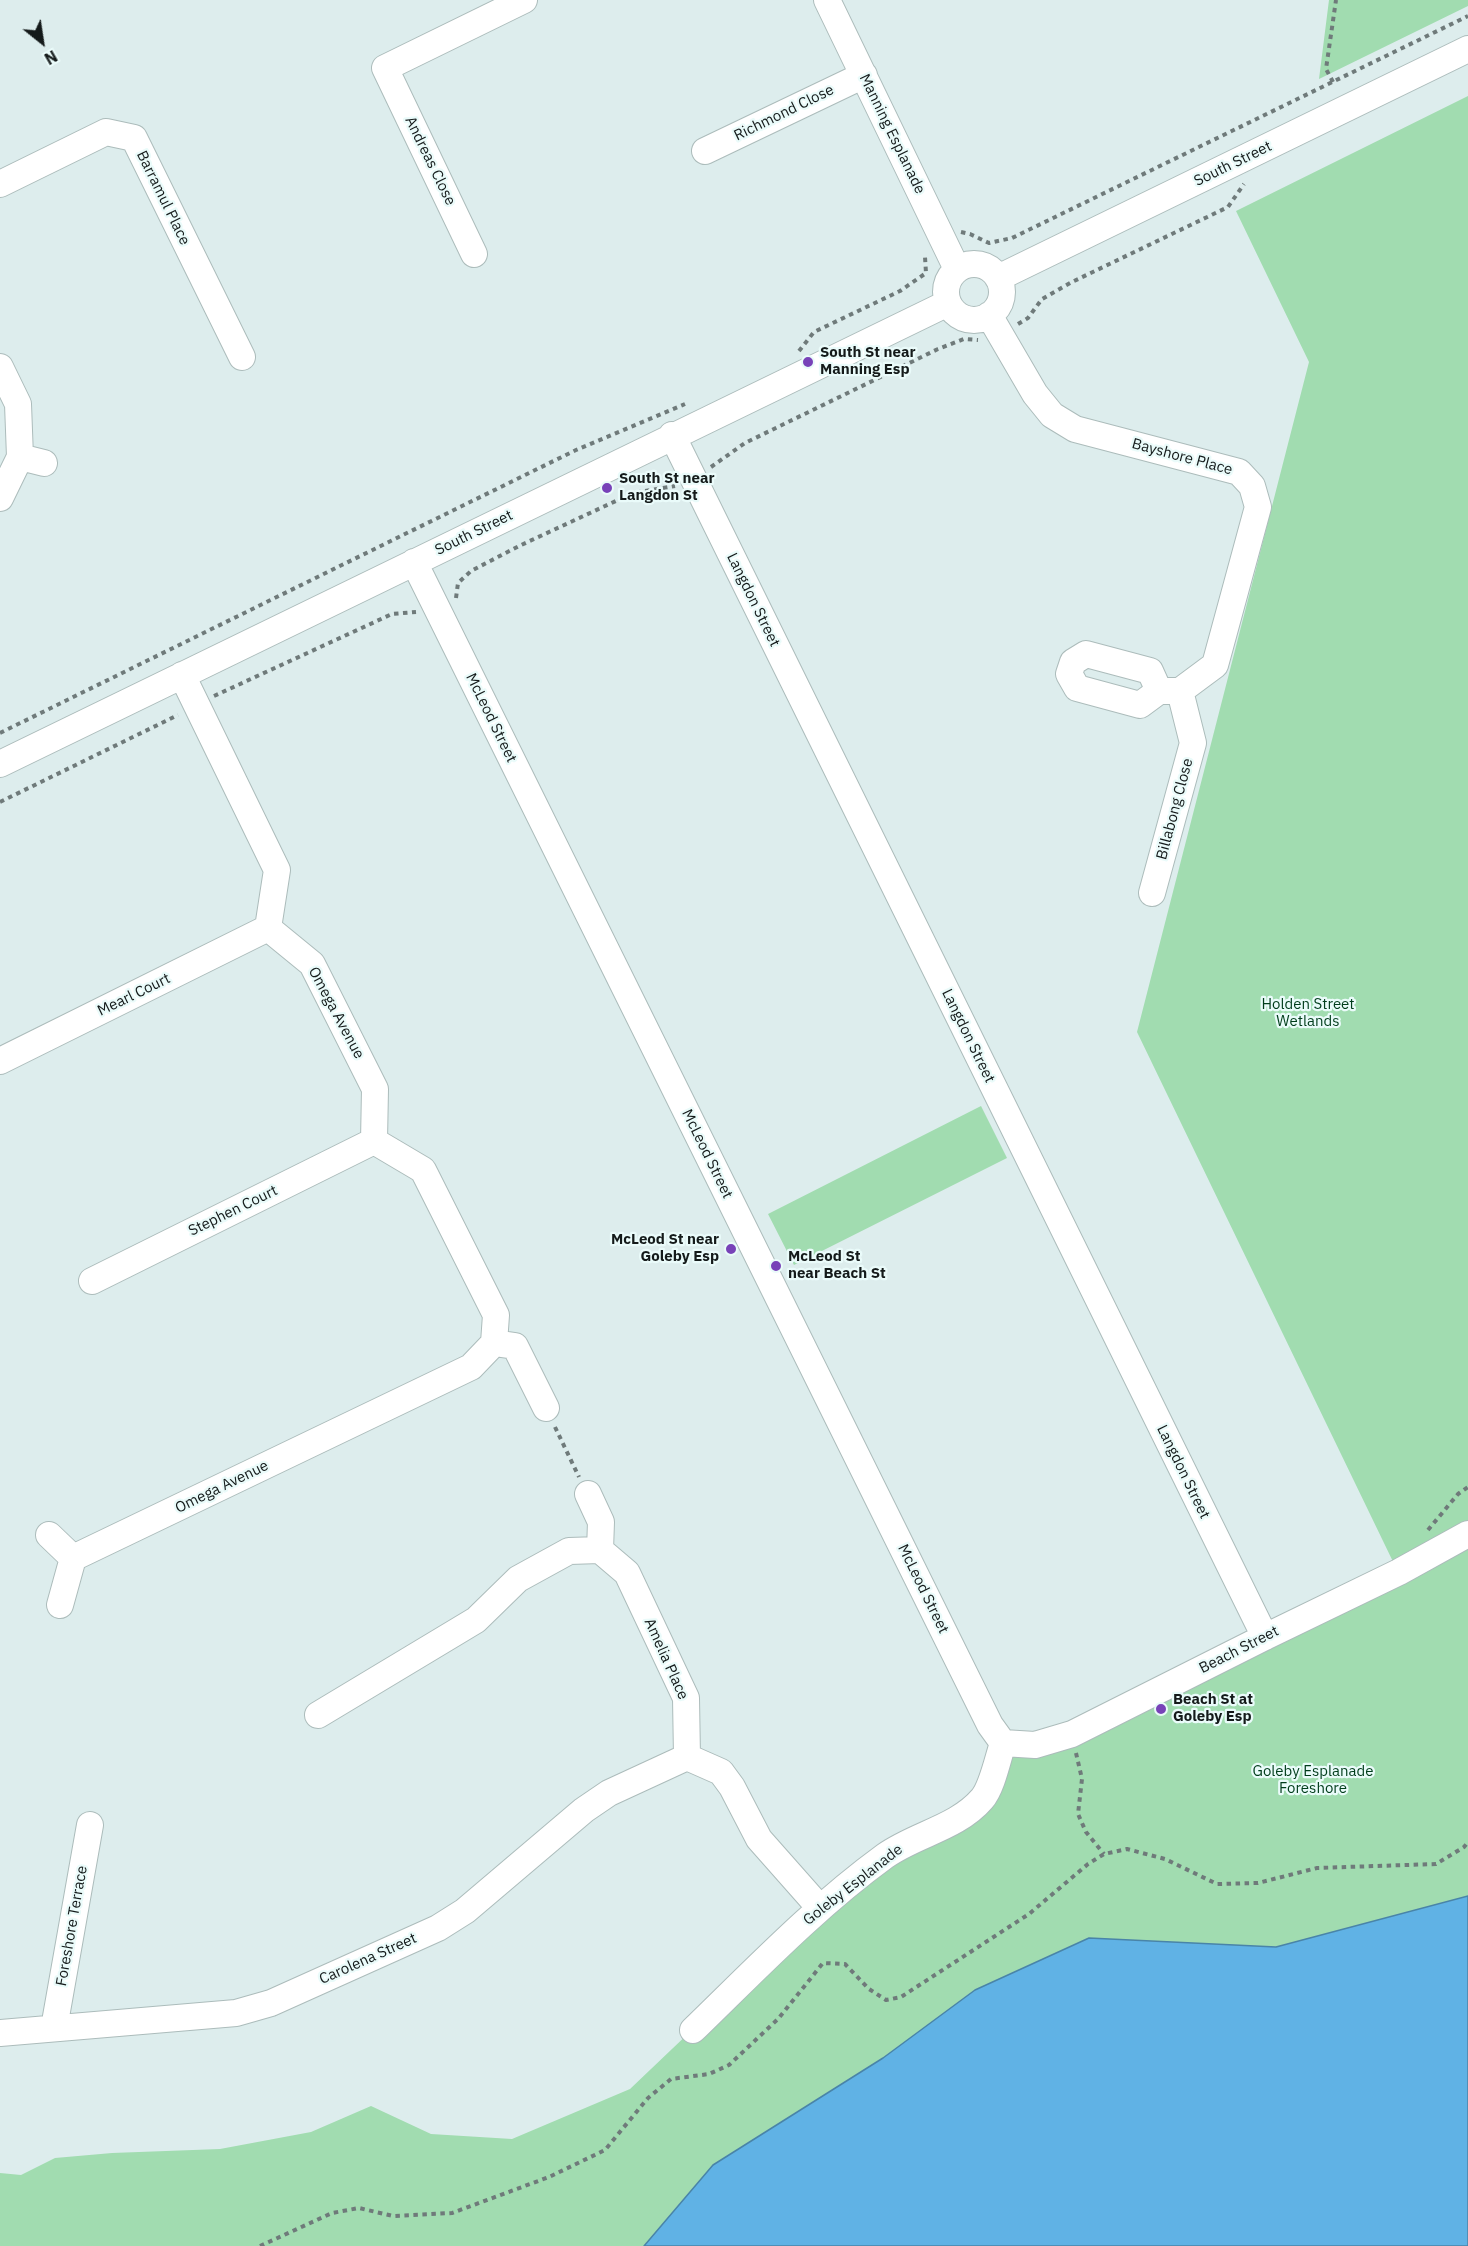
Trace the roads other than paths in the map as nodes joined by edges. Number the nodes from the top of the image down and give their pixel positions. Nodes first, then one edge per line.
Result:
1 (524, 0) edge
2 (827, 0) edge
3 (1468, 49) edge
4 (864, 75) junction
5 (705, 151) dead end
6 (0, 184) edge
7 (474, 254) dead end
8 (957, 268) junction
9 (998, 278) junction
10 (948, 303) junction
11 (994, 325) junction
12 (242, 357) dead end
13 (0, 367) edge
14 (672, 435) junction
15 (0, 498) edge
16 (414, 562) junction
17 (182, 675) junction
18 (1170, 691) joint
19 (0, 764) edge
20 (1152, 893) dead end
21 (268, 928) junction
22 (0, 1061) edge
23 (374, 1141) junction
24 (92, 1281) dead end
25 (494, 1343) junction
26 (546, 1408) road end
27 (588, 1494) road end
28 (1468, 1534) edge
29 (49, 1535) dead end
30 (600, 1550) junction
31 (72, 1558) junction
32 (60, 1605) dead end
33 (1265, 1637) junction
34 (318, 1715) dead end
35 (1003, 1743) junction
36 (687, 1757) junction
37 (90, 1825) dead end
38 (820, 1908) junction
39 (54, 2028) junction
40 (693, 2030) dead end
41 (0, 2033) edge

1 - 7 street, Andreas Close
2 - 4 street, Manning Esplanade
3 - 9 street, South Street
4 - 5 street, Richmond Close
4 - 8 street, Manning Esplanade
6 - 12 street, Barramul Place
8 - 9 street
8 - 10 street
9 - 11 street
10 - 11 street
10 - 14 street, South Street
11 - 18 street, Bayshore Place
13 - 15 street
14 - 16 street, South Street
14 - 33 street, Langdon Street
16 - 17 street, South Street
16 - 35 street, McLeod Street
17 - 19 street, South Street
17 - 21 street
18 - 20 street, Billabong Close
21 - 22 street, Mearl Court
21 - 23 street, Omega Avenue
23 - 24 street, Stephen Court
23 - 25 street
25 - 26 street
25 - 31 street, Omega Avenue
27 - 30 street
28 - 33 street, Beach Street
29 - 31 street
30 - 34 street
30 - 36 street, Amelia Place
31 - 32 street
33 - 35 street, Beach Street
35 - 38 street, Goleby Esplanade
36 - 38 street
36 - 39 street, Carolena Street
37 - 39 street, Foreshore Terrace
38 - 40 street, Goleby Esplanade
39 - 41 street, Carolena Street

